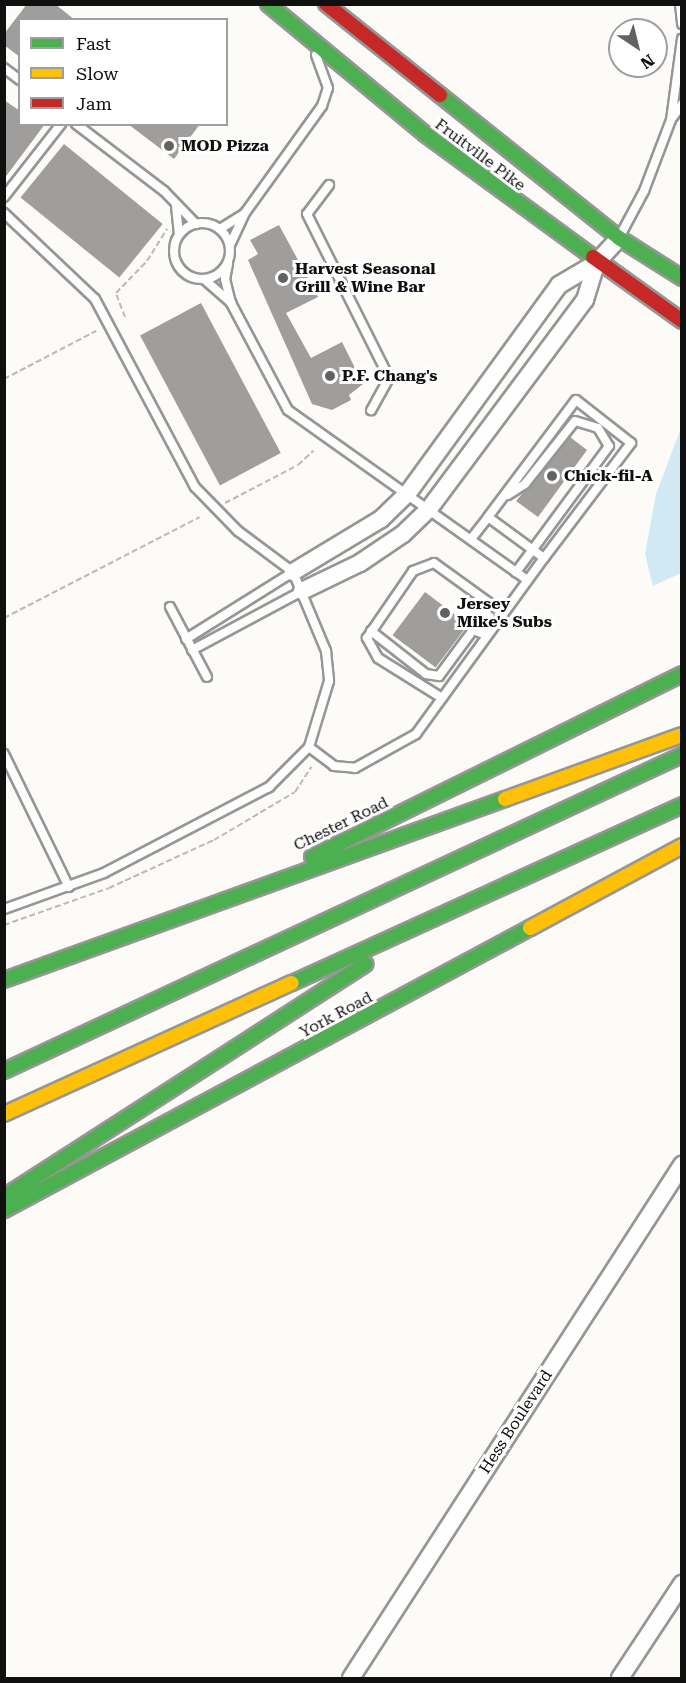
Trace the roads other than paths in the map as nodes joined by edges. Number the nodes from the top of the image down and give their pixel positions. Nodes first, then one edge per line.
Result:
1 (268, 4) edge
2 (326, 4) edge
3 (680, 4) edge
4 (681, 24) edge
5 (681, 39) edge
6 (311, 43) junction
7 (681, 49) edge
8 (4, 68) edge
9 (18, 78) edge
10 (681, 104) edge
11 (670, 120) junction
12 (59, 126) edge
13 (79, 126) edge
14 (329, 185) dead end
15 (4, 197) edge
16 (175, 203) junction
17 (4, 213) edge
18 (245, 213) junction
19 (196, 224) junction
20 (220, 229) junction
21 (179, 235) junction
22 (619, 238) junction
23 (230, 245) junction
24 (597, 263) junction
25 (228, 264) junction
26 (681, 278) edge
27 (204, 280) junction
28 (231, 303) junction
29 (681, 321) edge
30 (371, 410) dead end
31 (408, 493) junction
32 (502, 498) junction
33 (429, 508) junction
34 (488, 517) junction
35 (471, 539) junction
36 (532, 550) junction
37 (544, 558) junction
38 (293, 572) junction
39 (516, 572) junction
40 (527, 580) junction
41 (302, 591) junction
42 (170, 607) dead end
43 (503, 613) junction
44 (371, 631) junction
45 (487, 635) junction
46 (186, 639) junction
47 (192, 650) junction
48 (681, 674) edge
49 (207, 677) dead end
50 (442, 698) junction
51 (681, 735) edge
52 (309, 747) junction
53 (4, 754) edge
54 (681, 756) edge
55 (681, 805) edge
56 (681, 846) edge
57 (69, 886) junction
58 (217, 903) junction
59 (458, 904) junction
60 (4, 909) edge
61 (4, 980) edge
62 (4, 1071) edge
63 (4, 1114) edge
64 (681, 1166) edge
65 (4, 1197) edge
66 (4, 1210) edge
67 (681, 1584) edge
68 (351, 1678) edge
69 (620, 1678) edge

1 - 6 main road, Fruitville Pike
2 - 22 main road, Fruitville Pike
3 - 4 lane
5 - 7 lane
6 - 18 lane
6 - 24 main road, Fruitville Pike
7 - 11 lane
8 - 9 lane
10 - 11 lane
11 - 22 lane
12 - 15 lane
13 - 16 lane
14 - 30 lane
16 - 19 lane
16 - 21 lane
17 - 38 lane
18 - 20 lane
18 - 23 lane
19 - 20 lane
19 - 21 lane
20 - 23 lane
21 - 27 lane
22 - 24 street
22 - 26 main road, Fruitville Pike
23 - 25 lane
24 - 29 main road, Fruitville Pike
24 - 31 street
24 - 33 street
25 - 27 lane
25 - 28 lane
27 - 28 lane
28 - 31 lane
31 - 33 lane
31 - 38 street
32 - 34 lane
32 - 36 lane
32 - 37 lane
33 - 35 lane
33 - 41 street
34 - 35 lane
34 - 36 lane
35 - 39 lane
36 - 37 lane
36 - 39 lane
37 - 40 lane
38 - 41 lane
38 - 46 lane
39 - 40 lane
40 - 43 lane
41 - 47 lane
41 - 52 lane
42 - 46 lane
43 - 44 lane
43 - 45 lane
44 - 45 lane
44 - 50 lane
45 - 50 lane
46 - 47 lane
47 - 49 lane
48 - 58 main road, Chester Road
50 - 52 lane
51 - 58 main road
52 - 57 lane
53 - 57 lane
54 - 62 main road
55 - 59 main road
56 - 66 main road, York Road
57 - 60 lane
58 - 61 main road, Chester Road
59 - 63 main road
59 - 65 main road
64 - 68 street, Hess Boulevard
67 - 69 street

